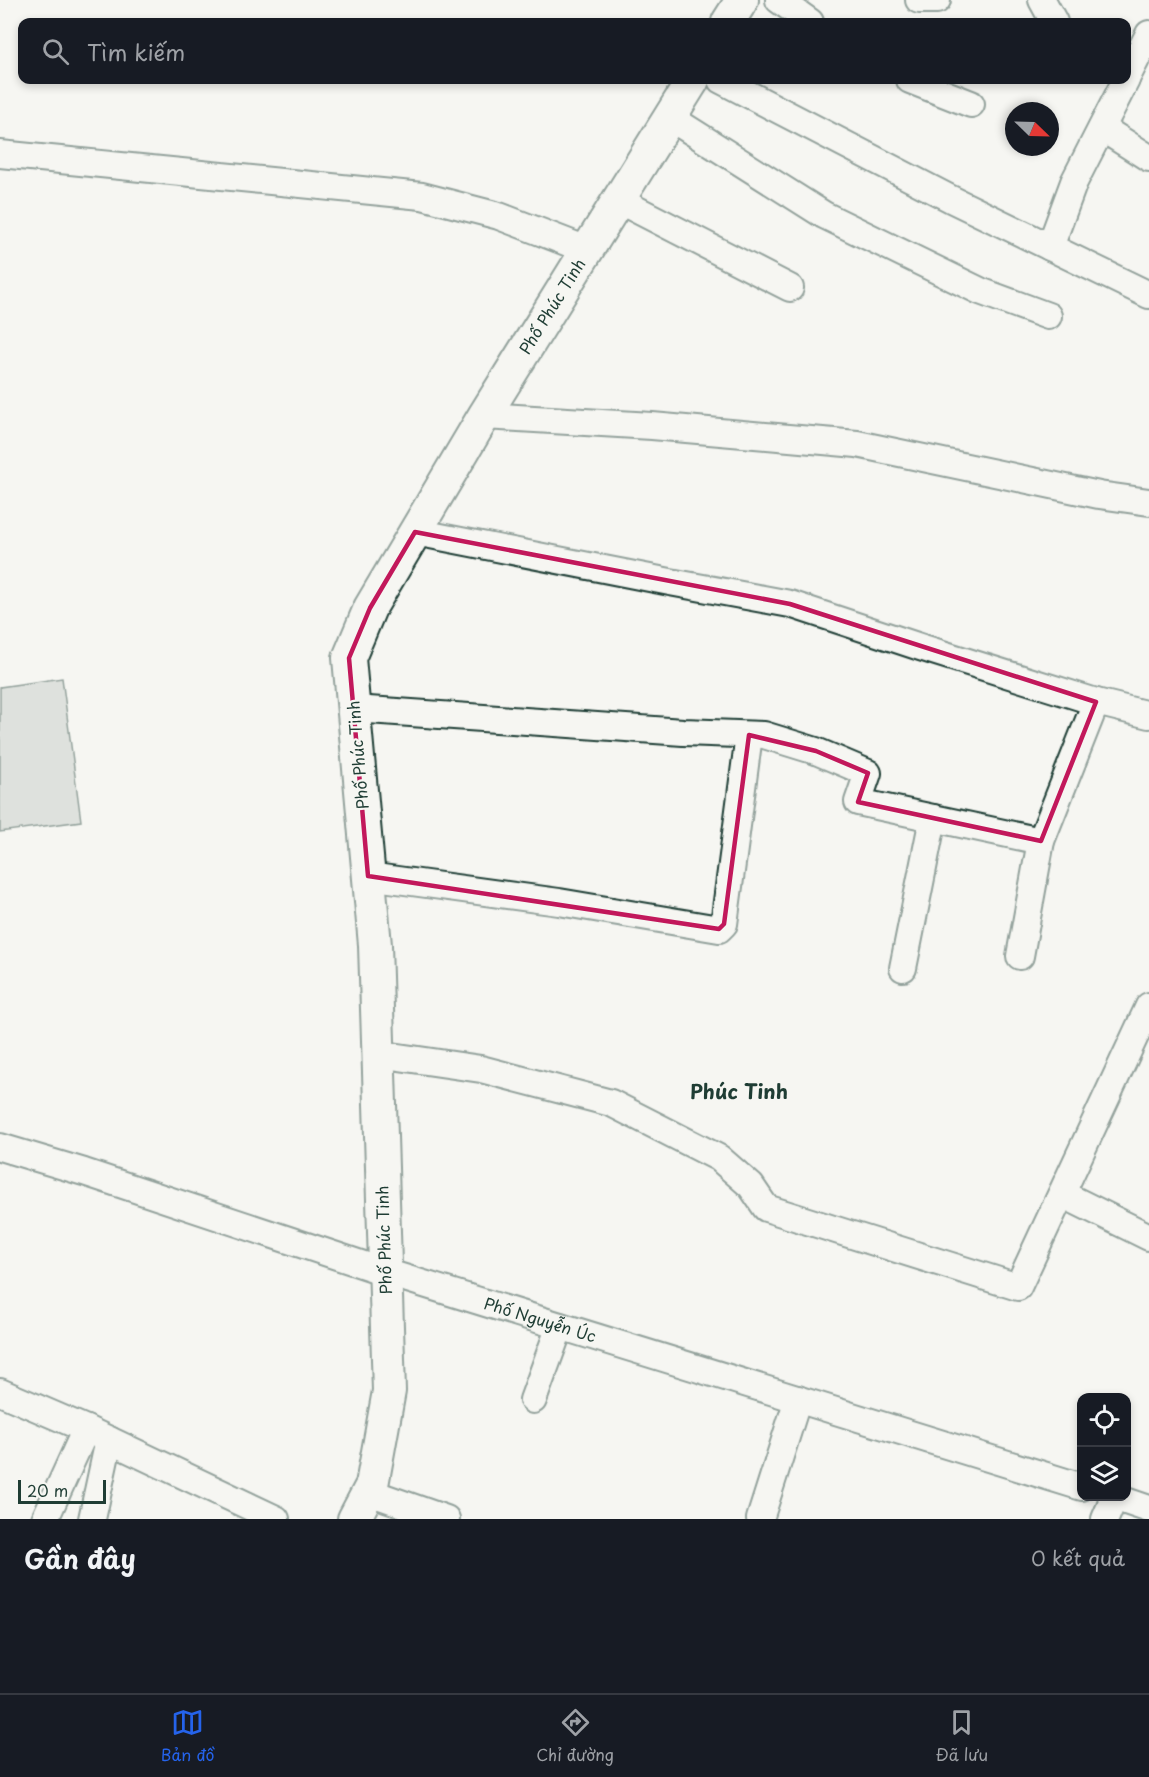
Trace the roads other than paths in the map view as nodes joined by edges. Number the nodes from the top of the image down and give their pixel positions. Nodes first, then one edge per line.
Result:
1 (742, 0) edge
2 (779, 0) edge
3 (919, 0) edge
4 (937, 0) edge
5 (1042, 0) edge
6 (731, 18) edge
7 (804, 18) edge
8 (1052, 18) edge
9 (1149, 34) edge
10 (1131, 68) edge
11 (690, 84) edge
12 (729, 84) edge
13 (920, 84) edge
14 (1123, 84) edge
15 (971, 104) dead end
16 (669, 117) junction
17 (1102, 128) junction
18 (0, 154) edge
19 (1149, 158) edge
20 (618, 201) junction
21 (1050, 247) junction
22 (587, 250) junction
23 (790, 288) dead end
24 (1149, 295) edge
25 (1048, 316) dead end
26 (484, 416) junction
27 (1149, 502) edge
28 (415, 532) junction
29 (1096, 702) junction
30 (354, 709) junction
31 (1149, 715) edge
32 (749, 735) junction
33 (933, 818) junction
34 (1041, 841) junction
35 (368, 876) junction
36 (1020, 956) dead end
37 (903, 968) dead end
38 (1149, 1006) edge
39 (378, 1054) junction
40 (0, 1147) edge
41 (1062, 1194) junction
42 (1149, 1237) edge
43 (385, 1272) junction
44 (560, 1326) junction
45 (0, 1392) edge
46 (798, 1399) junction
47 (533, 1400) dead end
48 (86, 1429) junction
49 (109, 1440) junction
50 (1077, 1485) edge
51 (369, 1492) junction
52 (1146, 1500) edge
53 (1110, 1504) edge
54 (45, 1519) edge
55 (92, 1519) edge
56 (276, 1519) edge
57 (354, 1519) edge
58 (446, 1519) edge
59 (760, 1519) edge

1 - 6 street
2 - 7 street
3 - 4 street
5 - 8 street
9 - 10 street
11 - 16 street, Phố Phúc Tinh
12 - 21 street
13 - 15 street
14 - 17 street
16 - 20 street, Phố Phúc Tinh
16 - 25 street
17 - 19 street
17 - 21 street
18 - 22 street
20 - 22 street, Phố Phúc Tinh
20 - 23 street
21 - 24 street
22 - 26 street, Phố Phúc Tinh
26 - 27 street
26 - 28 street, Phố Phúc Tinh
28 - 29 street
28 - 30 street, Phố Phúc Tinh
29 - 31 street
29 - 34 street
30 - 32 street
30 - 35 street, Phố Phúc Tinh
32 - 33 street
32 - 35 street
33 - 34 street
33 - 37 street
34 - 36 street
35 - 39 street, Phố Phúc Tinh
38 - 41 street
39 - 41 street
39 - 43 street, Phố Phúc Tinh
40 - 43 street, Phố Nguyễn Úc
41 - 42 street
43 - 44 street, Phố Nguyễn Úc
43 - 51 street, Phố Phúc Tinh
44 - 46 street, Phố Nguyễn Úc
44 - 47 street
45 - 48 street
46 - 50 street, Phố Nguyễn Úc
46 - 59 street
48 - 49 street
48 - 54 street
49 - 55 street
49 - 56 street
51 - 57 street, Phố Phúc Tinh
51 - 58 street
52 - 53 street

